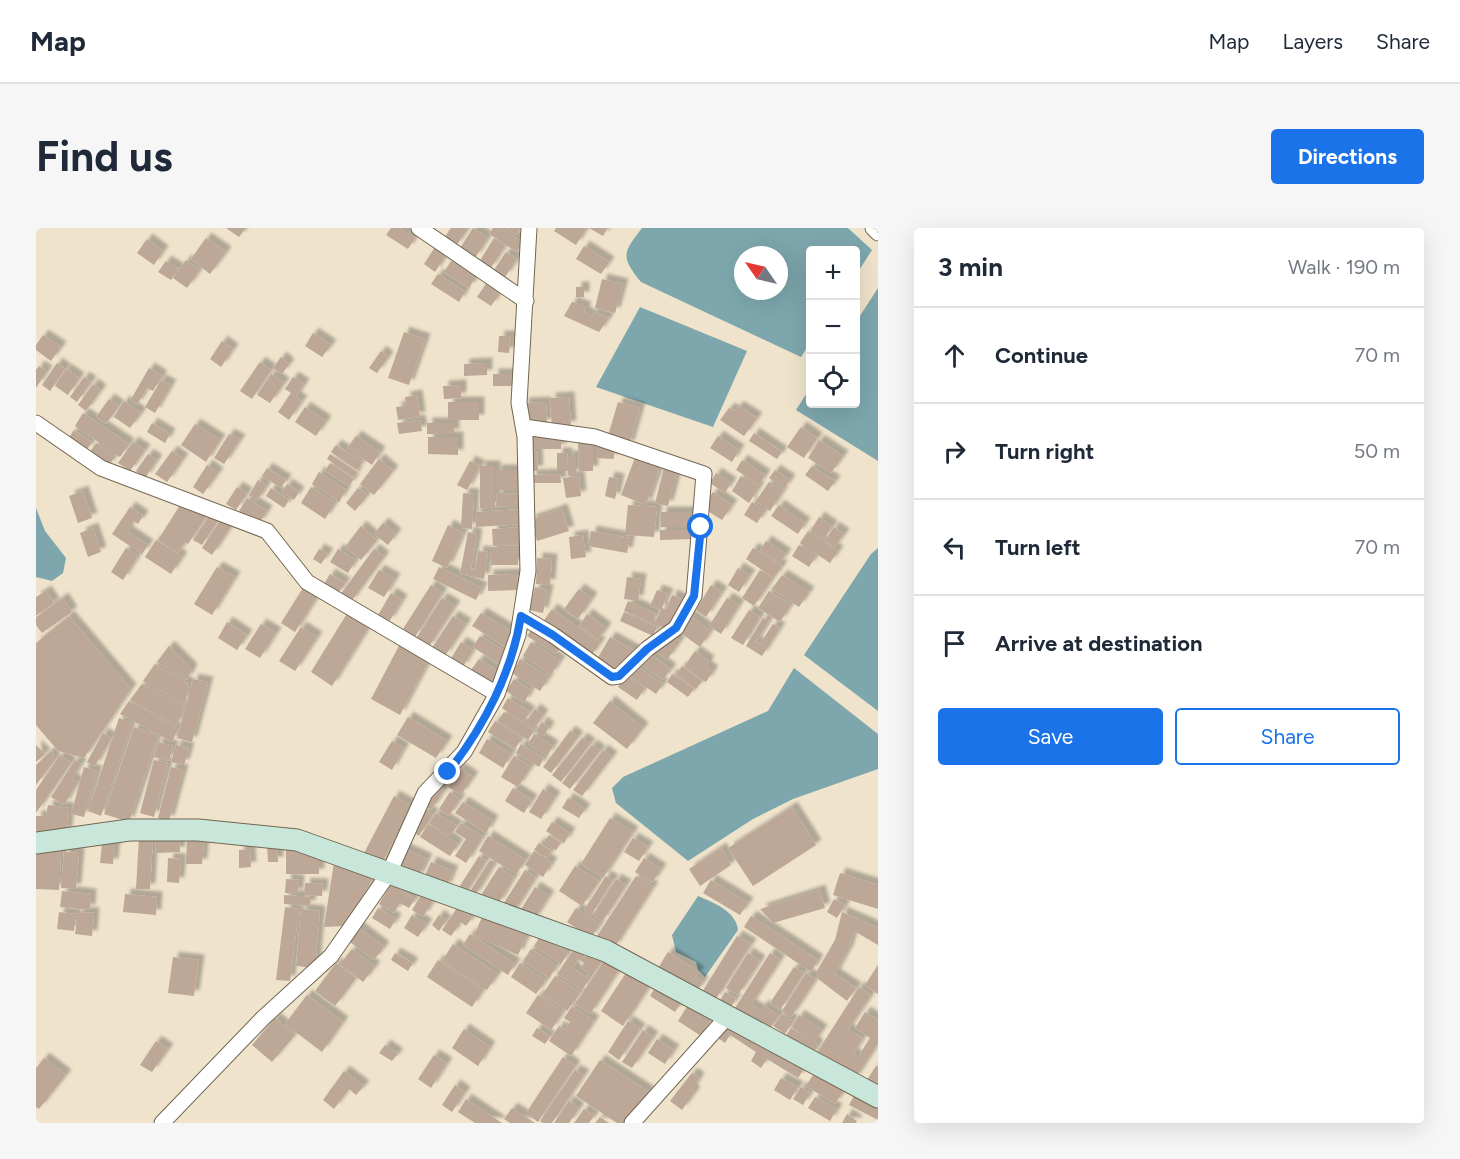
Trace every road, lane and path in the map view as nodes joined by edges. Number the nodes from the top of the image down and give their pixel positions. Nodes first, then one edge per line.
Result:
1 (419, 228) edge
2 (529, 228) edge
3 (873, 228) edge
4 (878, 233) edge
5 (526, 301) junction
6 (36, 423) edge
7 (524, 427) junction
8 (521, 616) junction
9 (497, 694) junction
10 (36, 843) edge
11 (389, 873) junction
12 (728, 1016) junction
13 (878, 1097) edge
14 (162, 1123) edge
15 (632, 1123) edge

1 - 5 street
2 - 5 street
3 - 4 street
5 - 7 street
6 - 9 street
7 - 8 street
7 - 8 street
8 - 9 street
9 - 11 street
10 - 11 street
11 - 12 street
11 - 14 street
12 - 13 street
12 - 15 street

